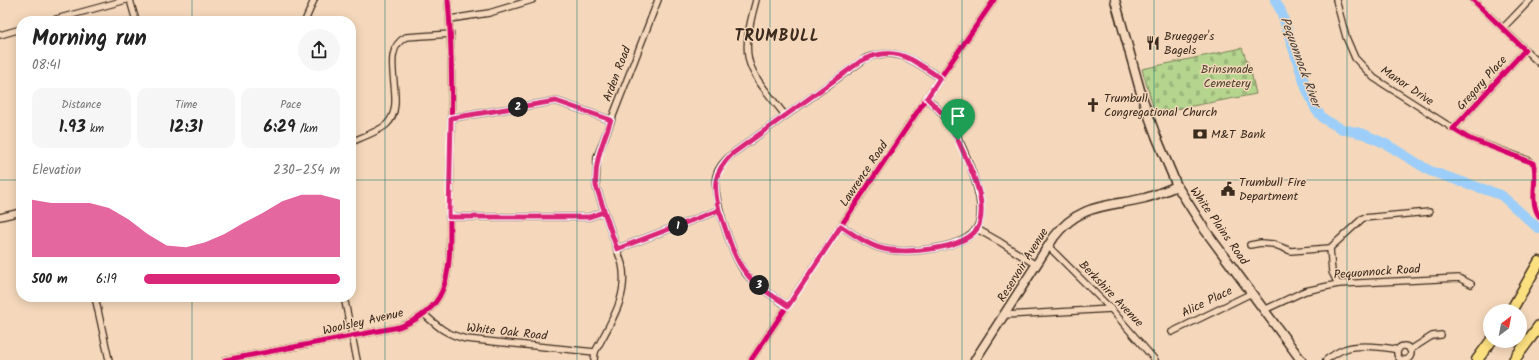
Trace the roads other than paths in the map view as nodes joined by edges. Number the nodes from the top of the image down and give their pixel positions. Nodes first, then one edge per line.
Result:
1 (126, 0) edge
2 (130, 0) edge
3 (314, 0) edge
4 (448, 0) edge
5 (532, 0) edge
6 (658, 0) edge
7 (756, 0) edge
8 (994, 0) edge
9 (1115, 0) edge
10 (1336, 0) edge
11 (1473, 0) edge
12 (1530, 0) edge
13 (67, 16) edge
14 (135, 16) edge
15 (307, 16) edge
16 (450, 19) junction
17 (1503, 28) junction
18 (16, 30) edge
19 (451, 34) junction
20 (0, 35) edge
21 (1525, 50) junction
22 (1539, 63) edge
23 (940, 78) junction
24 (927, 98) junction
25 (785, 116) junction
26 (451, 118) junction
27 (611, 120) junction
28 (1453, 129) junction
29 (356, 140) edge
30 (1530, 161) dead end
31 (1177, 186) junction
32 (719, 210) junction
33 (604, 212) junction
34 (1429, 212) dead end
35 (16, 213) edge
36 (0, 217) edge
37 (449, 217) junction
38 (841, 226) junction
39 (977, 229) junction
40 (1250, 245) dead end
41 (1048, 246) junction
42 (1330, 248) junction
43 (617, 249) junction
44 (1539, 262) edge
45 (1036, 265) junction
46 (1338, 284) junction
47 (1471, 284) dead end
48 (1252, 293) junction
49 (96, 302) edge
50 (345, 302) edge
51 (1515, 304) edge
52 (788, 306) junction
53 (1111, 308) junction
54 (1264, 310) junction
55 (424, 314) junction
56 (1005, 315) junction
57 (1539, 326) edge
58 (1172, 332) dead end
59 (1441, 335) dead end
60 (352, 337) junction
61 (1486, 348) edge
62 (1398, 350) junction
63 (1410, 350) junction
64 (595, 352) junction
65 (109, 360) edge
66 (225, 360) edge
67 (357, 360) edge
68 (594, 360) edge
69 (751, 360) edge
70 (975, 360) edge
71 (1155, 360) edge
72 (1301, 360) edge
73 (1326, 360) edge
74 (1477, 360) edge
75 (1514, 360) edge

1 - 13 street
2 - 14 street
3 - 15 street
4 - 16 street, Woolsley Avenue
5 - 16 street
6 - 27 street, Arden Road
7 - 25 street
8 - 23 street, Lawrence Road
9 - 31 main road, White Plains Road
10 - 28 street, Manor Drive
11 - 17 street
12 - 17 street
16 - 19 street, Woolsley Avenue
17 - 21 street
18 - 20 street
19 - 26 street, Woolsley Avenue
19 - 29 street
21 - 22 street
21 - 28 street, Gregory Place
23 - 24 street, Lawrence Road
23 - 25 street
24 - 38 street, Lawrence Road
24 - 39 street
25 - 32 street
26 - 27 street
26 - 37 street, Woolsley Avenue
27 - 33 street, Arden Road
28 - 30 street, Manor Drive
31 - 41 main road, Reservoir Avenue
31 - 48 main road, White Plains Road
32 - 43 street
32 - 52 street
33 - 37 street
33 - 43 street, Arden Road
34 - 42 street
35 - 36 street
37 - 55 street, Woolsley Avenue
38 - 39 street
38 - 52 street, Lawrence Road
39 - 45 street
40 - 42 street
41 - 45 main road, Reservoir Avenue
41 - 53 street, Berkshire Avenue
42 - 46 street
43 - 64 street, Arden Road
44 - 51 highway
45 - 56 main road, Reservoir Avenue
46 - 47 street, Pequonnock Road
46 - 54 street, Pequonnock Road
48 - 54 main road, White Plains Road
48 - 58 street, Alice Place
49 - 65 street
50 - 60 street
52 - 69 street, Lawrence Road
53 - 56 street
53 - 71 street, Berkshire Avenue
54 - 72 main road, White Plains Road
55 - 60 street, Woolsley Avenue
55 - 64 street, White Oak Road
56 - 70 main road, Reservoir Avenue
57 - 75 highway
59 - 63 street
60 - 66 street, Woolsley Avenue
60 - 67 street
61 - 74 highway
62 - 63 street
62 - 63 street
62 - 73 street
64 - 68 street, Arden Road

